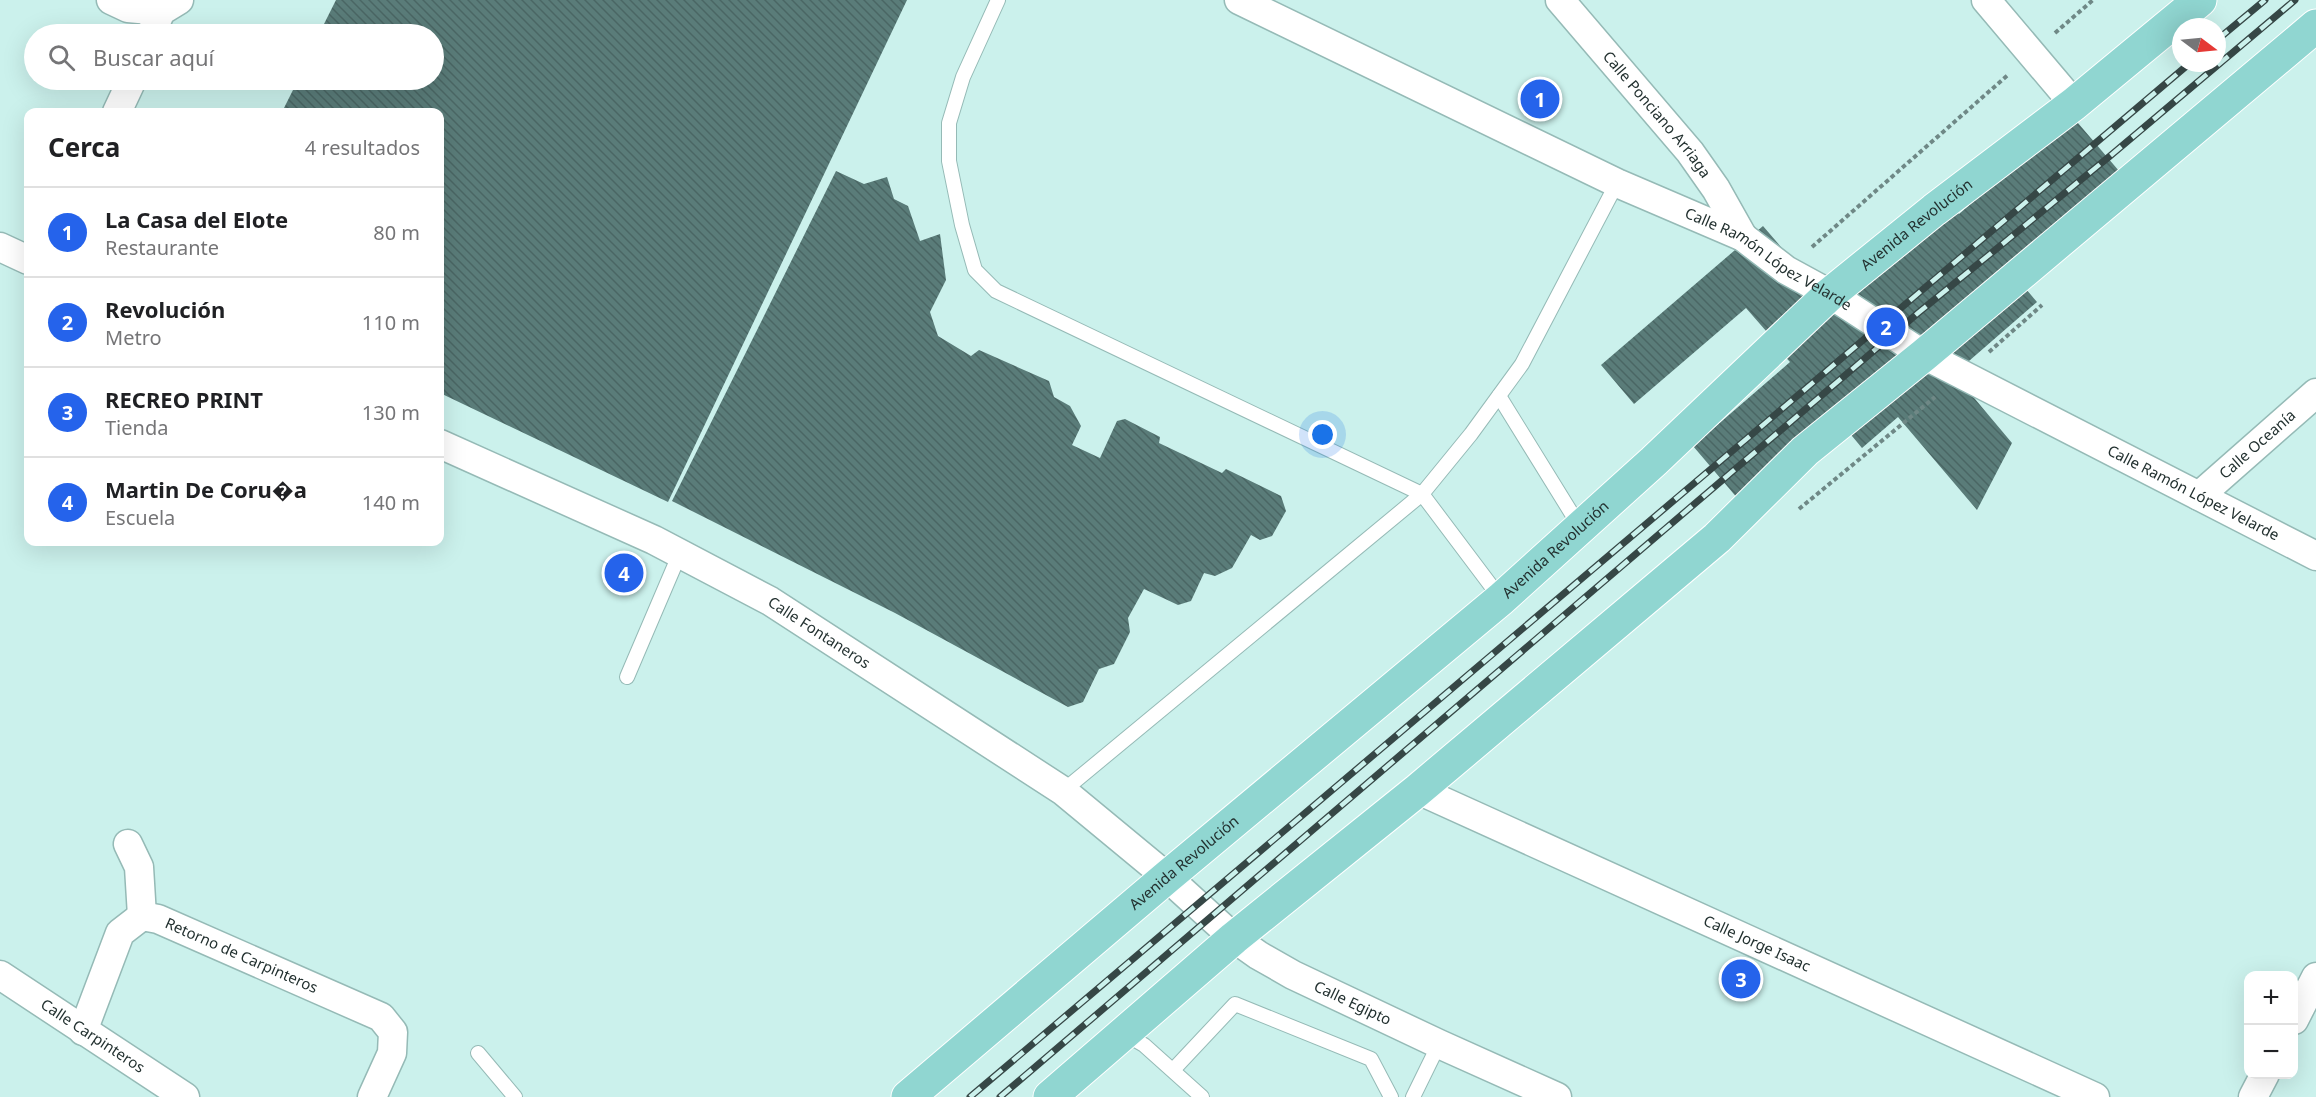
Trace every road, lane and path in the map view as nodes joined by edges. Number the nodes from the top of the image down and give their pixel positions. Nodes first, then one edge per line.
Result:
1 (111, 0) edge
2 (998, 0) edge
3 (1239, 0) edge
4 (1560, 0) edge
5 (1986, 0) edge
6 (2093, 0) edge
7 (2200, 0) edge
8 (164, 15) edge
9 (2316, 26) edge
10 (2031, 54) junction
11 (127, 90) edge
12 (2074, 104) junction
13 (119, 108) edge
14 (1617, 183) junction
15 (1743, 237) junction
16 (0, 247) edge
17 (24, 258) edge
18 (1786, 270) junction
19 (1830, 294) junction
20 (1924, 355) junction
21 (2316, 393) edge
22 (1499, 396) junction
23 (444, 446) edge
24 (1422, 494) junction
25 (2199, 496) junction
26 (1580, 527) junction
27 (680, 554) junction
28 (2316, 556) edge
29 (1501, 599) junction
30 (627, 677) dead end
31 (1418, 790) junction
32 (1063, 791) junction
33 (128, 844) dead end
34 (1167, 877) junction
35 (142, 916) junction
36 (1234, 938) junction
37 (0, 975) edge
38 (2316, 977) edge
39 (2298, 1012) edge
40 (83, 1031) junction
41 (1125, 1034) junction
42 (1439, 1044) junction
43 (478, 1053) dead end
44 (1174, 1069) junction
45 (2262, 1079) edge
46 (184, 1097) edge
47 (372, 1097) edge
48 (515, 1097) edge
49 (908, 1097) edge
50 (1050, 1097) edge
51 (1202, 1097) edge
52 (1391, 1097) edge
53 (1413, 1097) edge
54 (1557, 1097) edge
55 (2095, 1097) edge
56 (2253, 1097) edge

1 - 8 street
2 - 24 lane
3 - 14 street, Calle Ramón López Velarde
4 - 15 street, Calle Ponciano Arriaga
5 - 10 street
6 - 10 path
7 - 12 main road, Avenida Revolución
9 - 20 main road
10 - 12 street
10 - 18 path
11 - 13 street
12 - 19 main road, Avenida Revolución
14 - 15 street, Calle Ramón López Velarde
14 - 22 lane
15 - 18 street, Calle Ramón López Velarde
16 - 17 street
18 - 19 street, Calle Ramón López Velarde
19 - 20 street, Calle Ramón López Velarde
19 - 26 main road, Avenida Revolución
20 - 25 street, Calle Ramón López Velarde
20 - 31 main road
21 - 25 street, Calle Oceanía
22 - 24 lane
22 - 26 lane
23 - 27 street, Calle Fontaneros
24 - 29 lane
24 - 32 lane
25 - 28 street, Calle Ramón López Velarde
26 - 29 main road, Avenida Revolución
27 - 30 lane
27 - 32 street, Calle Fontaneros
29 - 34 main road, Avenida Revolución
31 - 36 main road
31 - 55 street, Calle Jorge Isaac
32 - 34 street, Calle Fontaneros
33 - 35 street
34 - 36 street, Calle Egipto
34 - 49 main road, Avenida Revolución
35 - 40 street
35 - 47 street, Retorno de Carpinteros
36 - 41 main road
36 - 42 street, Calle Egipto
37 - 40 street, Calle Carpinteros
38 - 39 street
40 - 46 street, Calle Carpinteros
41 - 44 lane
41 - 50 main road
42 - 53 lane
42 - 54 street, Calle Egipto
43 - 48 lane
44 - 51 lane
44 - 52 lane
45 - 56 street

